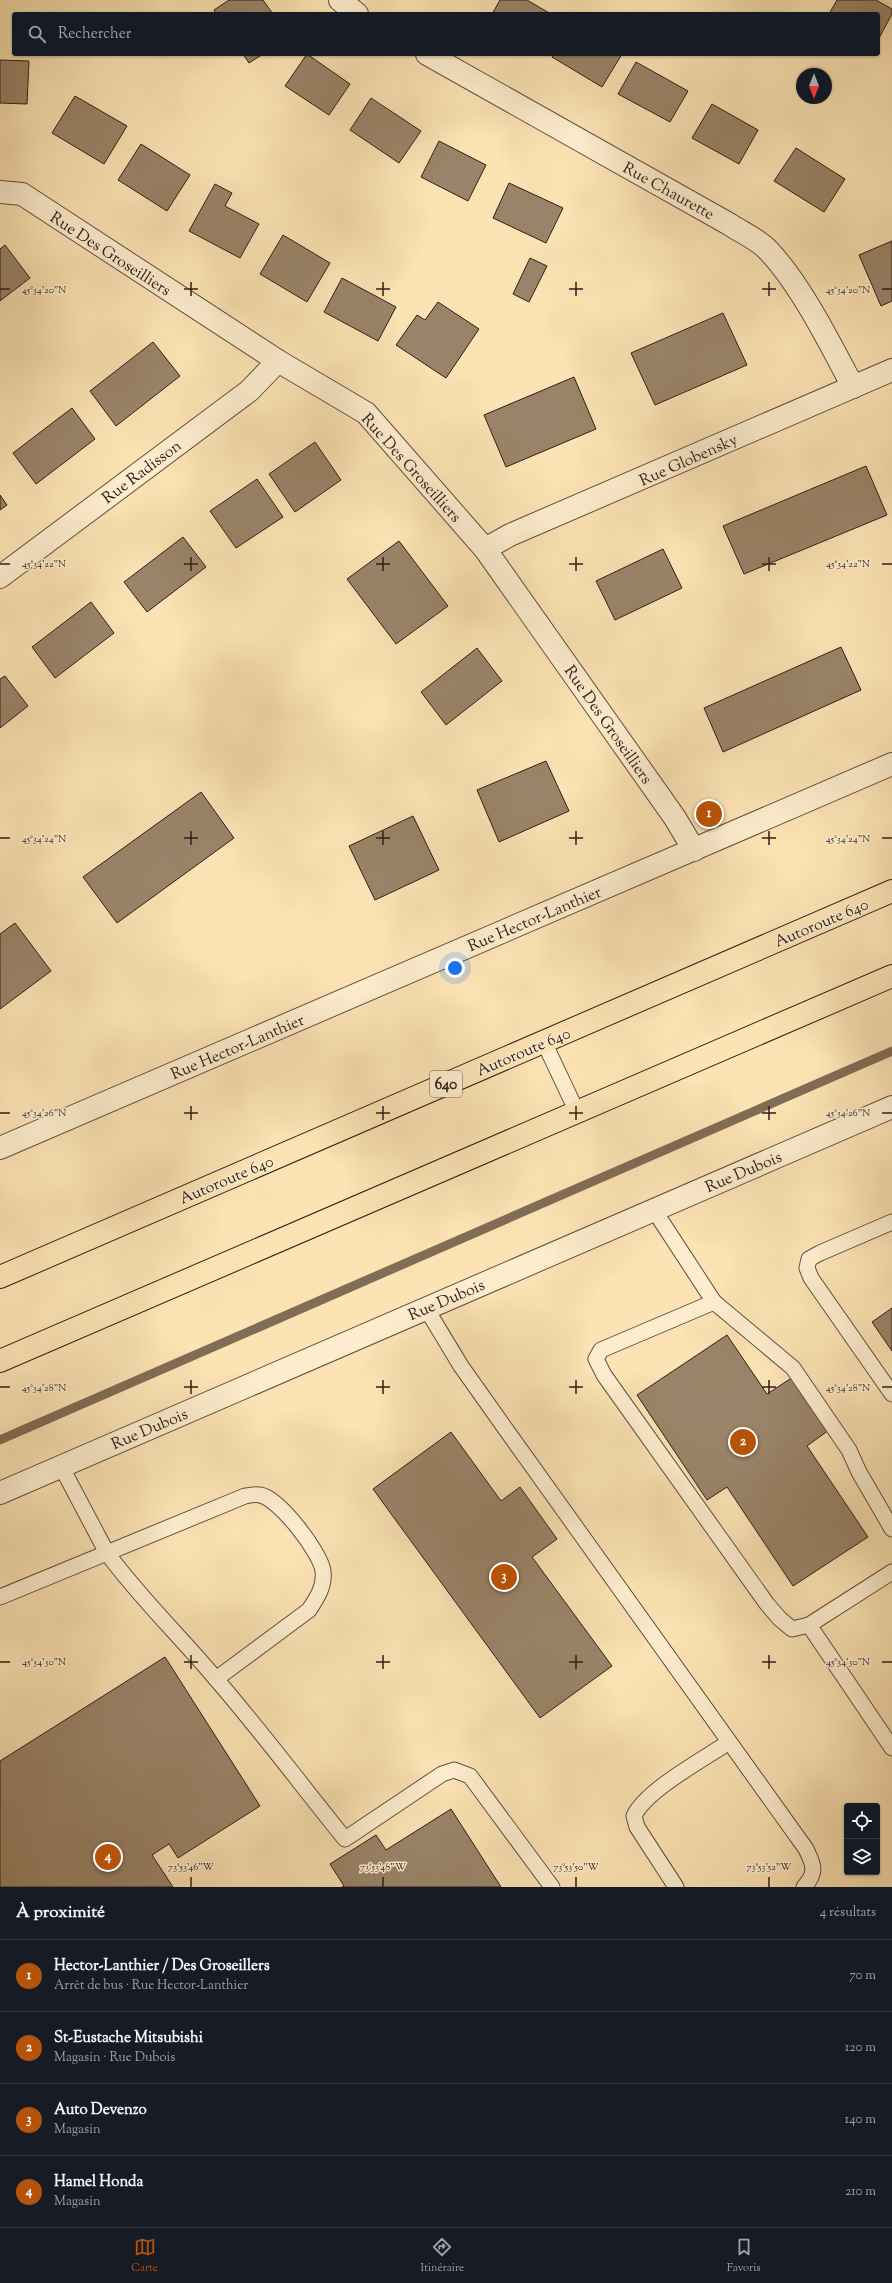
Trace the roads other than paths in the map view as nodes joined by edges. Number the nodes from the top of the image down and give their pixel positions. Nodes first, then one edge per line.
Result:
1 (340, 0) edge
2 (355, 12) edge
3 (431, 56) edge
4 (0, 192) edge
5 (278, 361) junction
6 (892, 370) edge
7 (853, 387) junction
8 (485, 549) junction
9 (0, 577) edge
10 (892, 764) edge
11 (694, 850) junction
12 (892, 892) edge
13 (892, 976) edge
14 (544, 1042) junction
15 (892, 1107) edge
16 (577, 1112) junction
17 (0, 1148) edge
18 (654, 1210) junction
19 (892, 1222) edge
20 (0, 1277) edge
21 (714, 1302) junction
22 (426, 1308) junction
23 (0, 1361) edge
24 (892, 1394) edge
25 (62, 1466) junction
26 (0, 1493) edge
27 (892, 1529) edge
28 (107, 1553) junction
29 (892, 1572) edge
30 (0, 1597) edge
31 (809, 1625) junction
32 (216, 1679) junction
33 (729, 1742) junction
34 (892, 1748) edge
35 (552, 1887) edge
36 (676, 1887) edge
37 (804, 1887) edge

1 - 2 street
3 - 7 street, Rue Chaurette
4 - 5 street, Rue Des Groseilliers
5 - 8 street, Rue Des Groseilliers
5 - 9 street, Rue Radisson
6 - 7 street, Rue Globensky
7 - 8 street, Rue Globensky
8 - 11 street, Rue Des Groseilliers
10 - 11 street, Rue Hector-Lanthier
11 - 17 street, Rue Hector-Lanthier
12 - 14 highway, Autoroute 640 / 640
13 - 16 highway
14 - 16 lane
14 - 20 highway, Autoroute 640 / 640
15 - 18 street, Rue Dubois
16 - 23 highway
18 - 21 lane
18 - 22 street, Rue Dubois
19 - 24 lane
21 - 27 lane
21 - 31 lane
22 - 25 street, Rue Dubois
22 - 33 lane
25 - 26 street, Rue Dubois
25 - 28 lane
28 - 30 lane
28 - 32 lane
28 - 32 lane
29 - 31 lane
31 - 34 lane
32 - 35 lane
33 - 36 lane
33 - 37 lane

